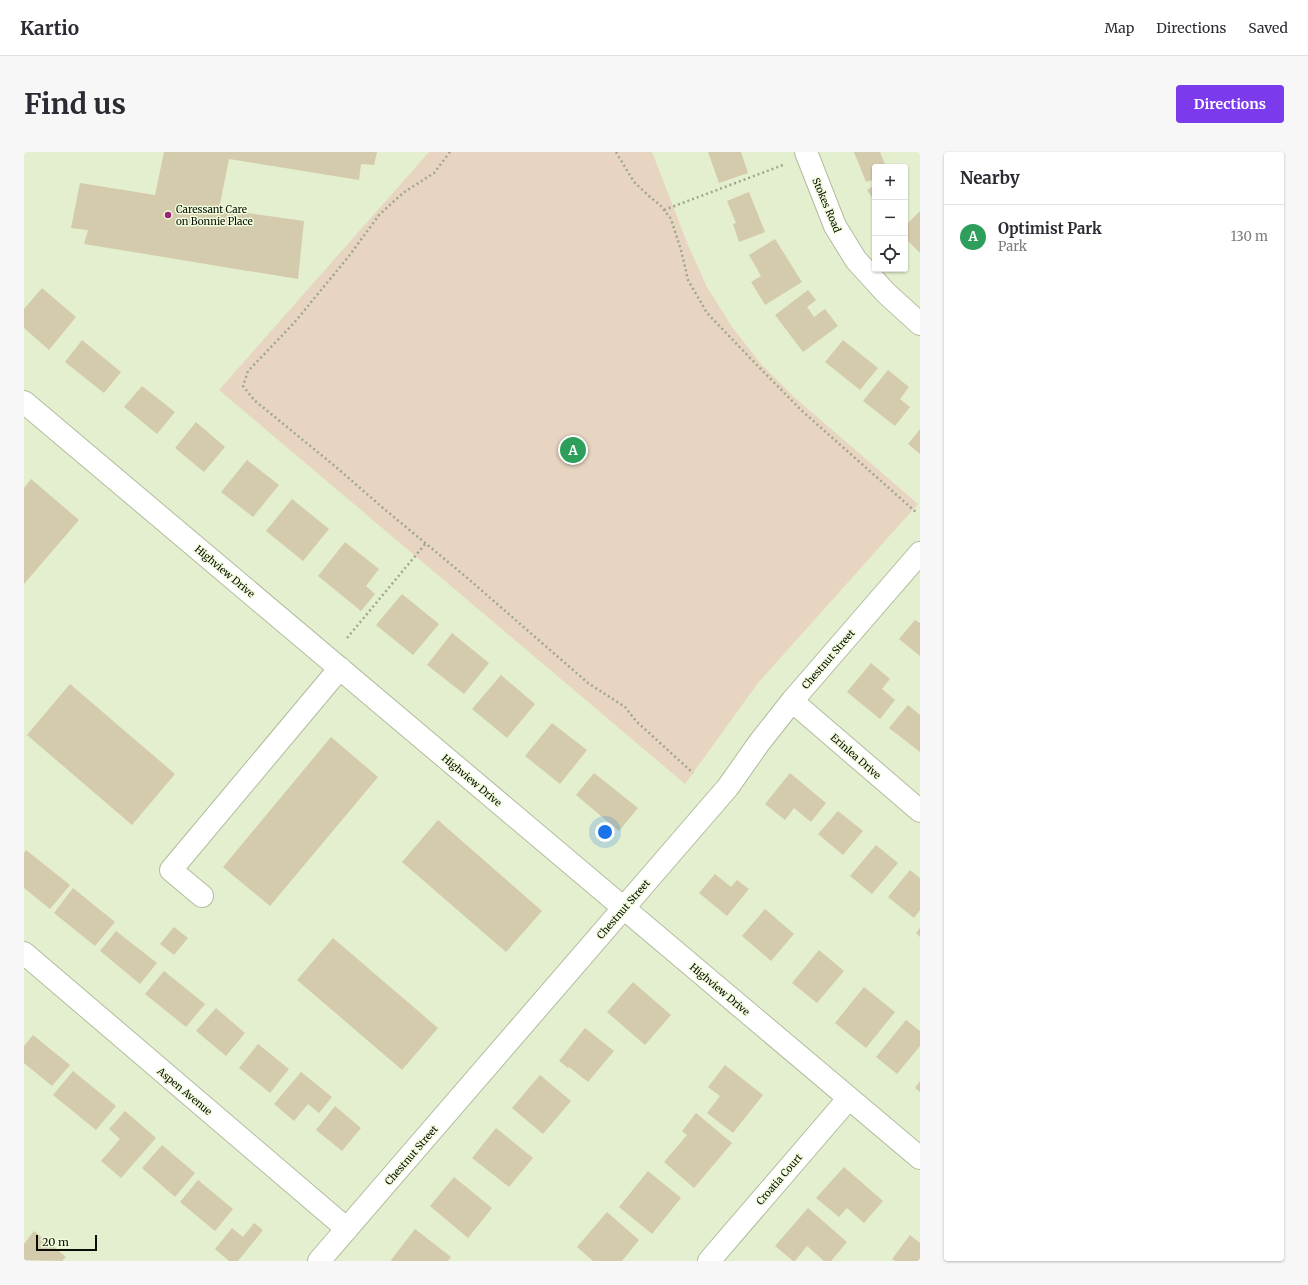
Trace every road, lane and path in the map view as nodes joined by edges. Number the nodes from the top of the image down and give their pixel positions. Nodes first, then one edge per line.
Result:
1 (450, 152) edge
2 (616, 152) edge
3 (806, 152) edge
4 (783, 165) dead end
5 (664, 210) junction
6 (920, 324) edge
7 (24, 402) edge
8 (917, 513) dead end
9 (426, 543) junction
10 (920, 553) edge
11 (347, 638) dead end
12 (340, 668) junction
13 (792, 701) junction
14 (693, 773) dead end
15 (920, 811) edge
16 (202, 896) dead end
17 (624, 908) junction
18 (24, 953) edge
19 (849, 1098) junction
20 (920, 1158) edge
21 (347, 1229) junction
22 (319, 1261) edge
23 (709, 1261) edge

1 - 9 path
2 - 5 path
3 - 6 street, Stokes Road
4 - 5 path
5 - 8 path
7 - 12 street, Highview Drive
9 - 11 path
9 - 14 path
10 - 13 street, Chestnut Street
12 - 16 street
12 - 17 street, Highview Drive
13 - 15 street, Erinlea Drive
13 - 17 street, Chestnut Street
17 - 19 street, Highview Drive
17 - 21 street, Chestnut Street
18 - 21 street, Aspen Avenue
19 - 20 street, Highview Drive
19 - 23 street, Croatia Court
21 - 22 street, Chestnut Street

